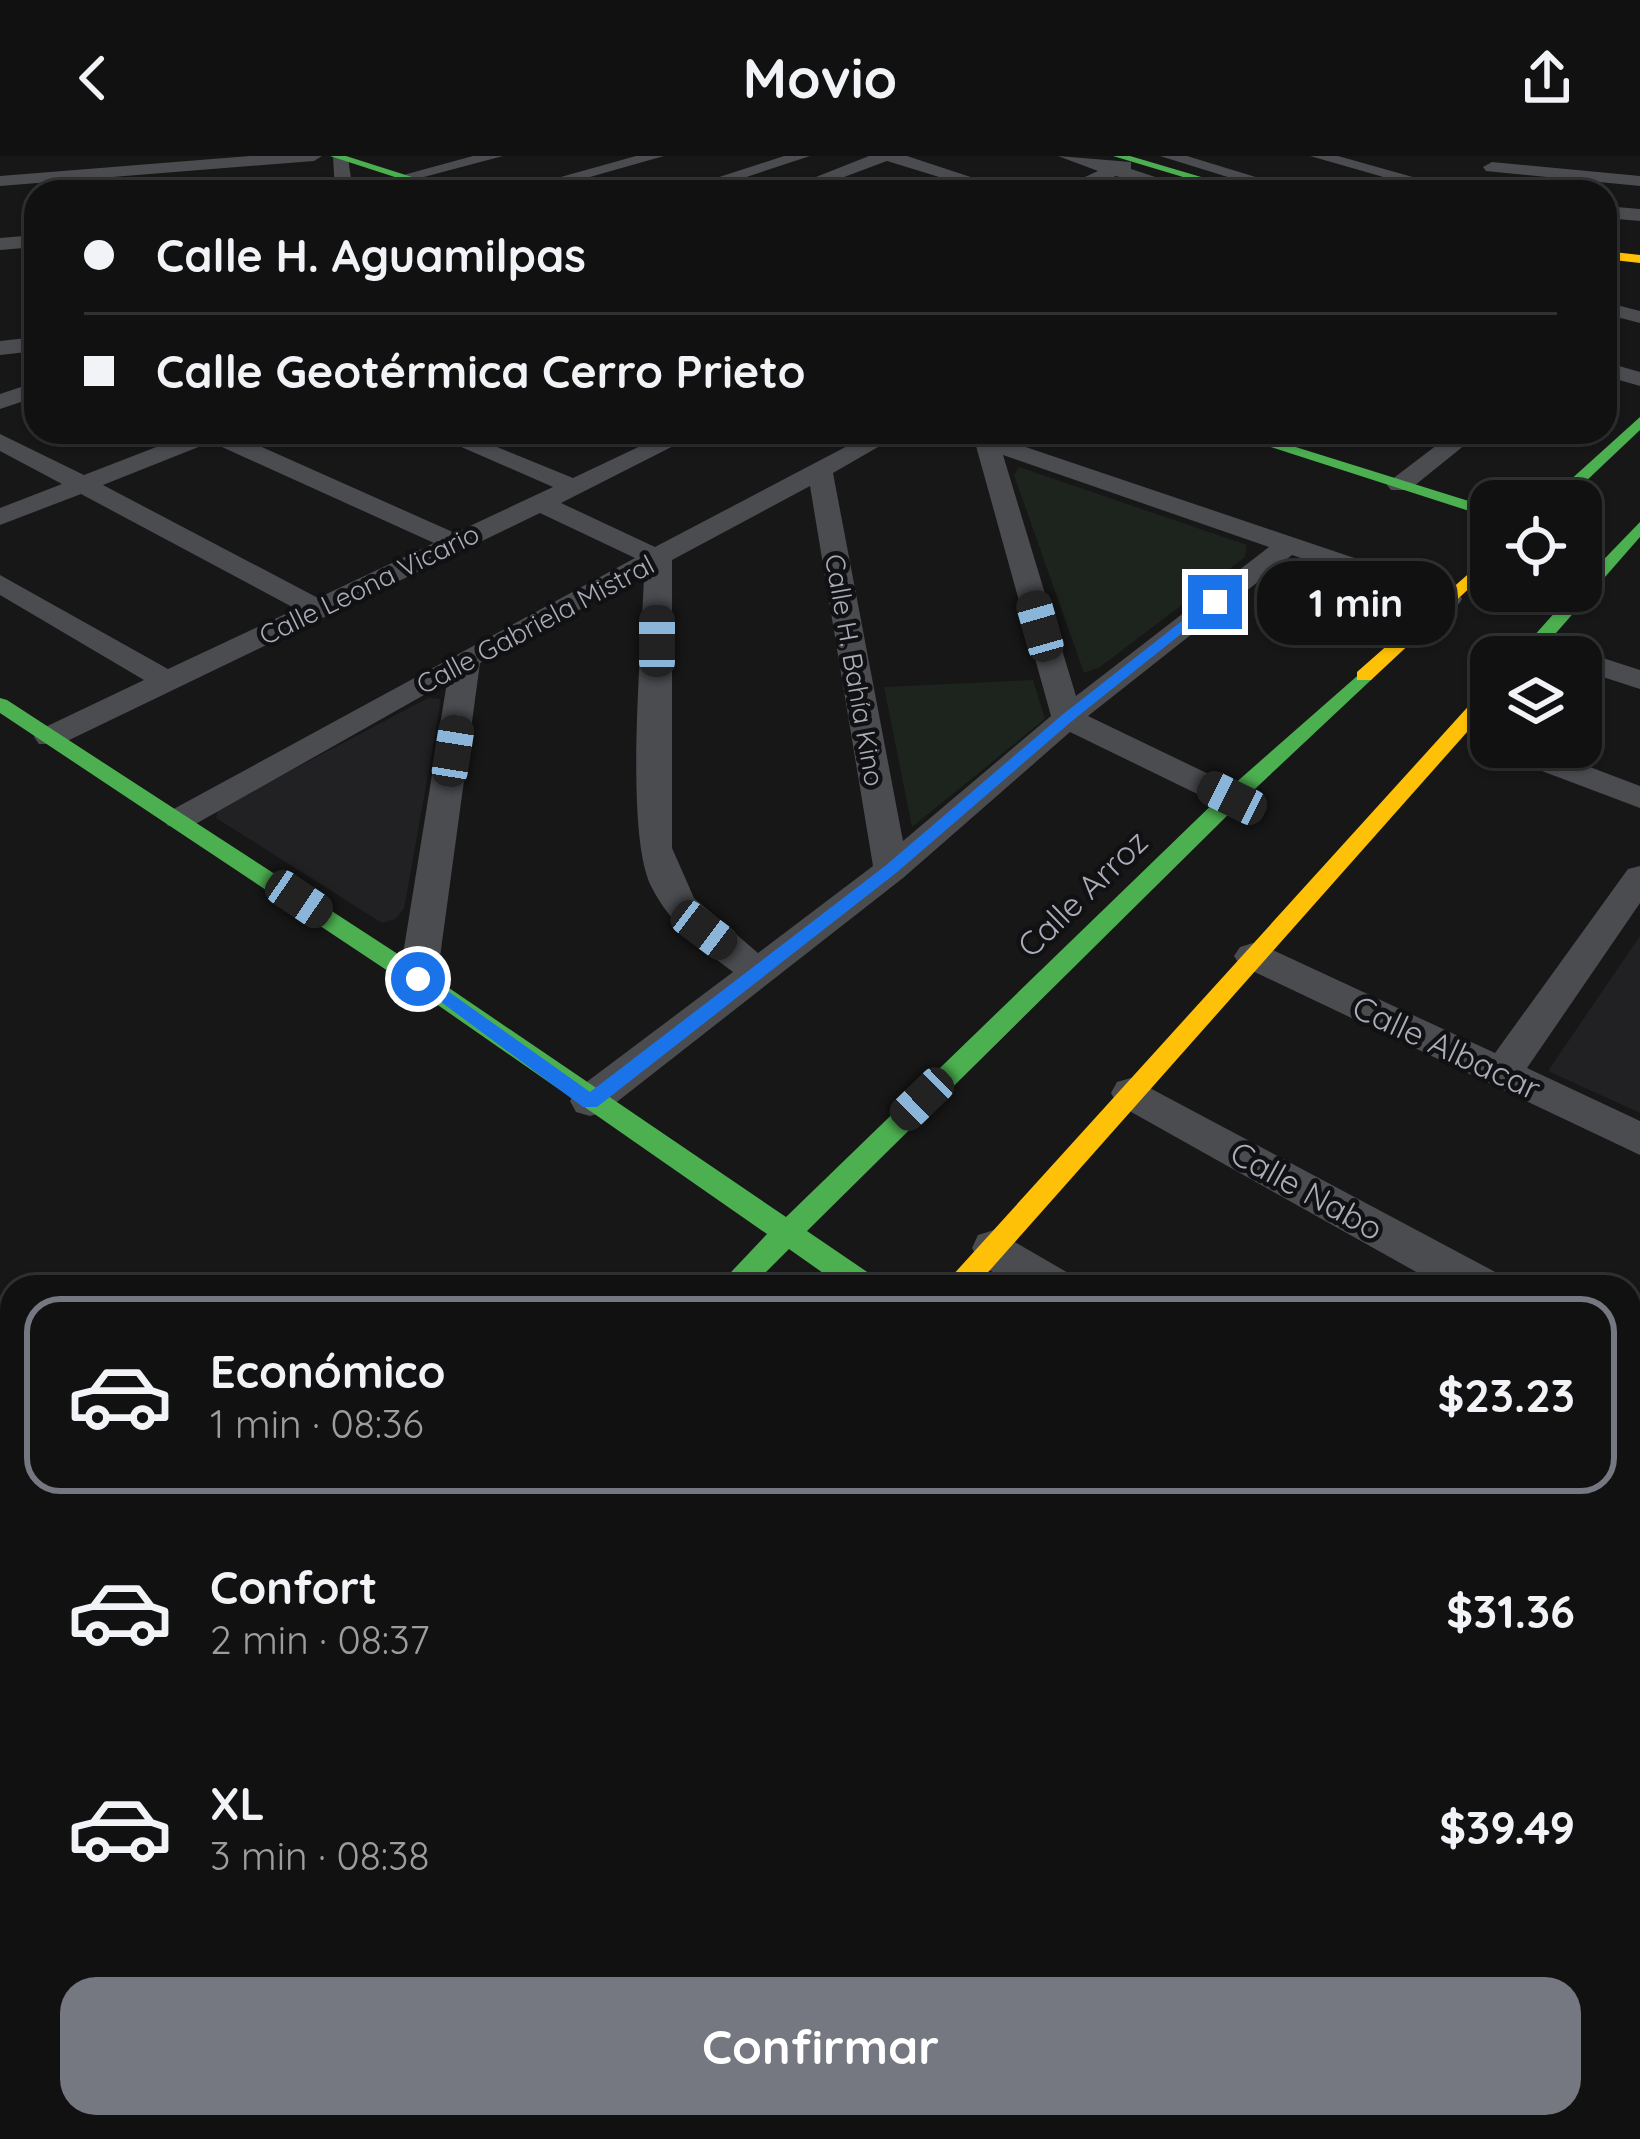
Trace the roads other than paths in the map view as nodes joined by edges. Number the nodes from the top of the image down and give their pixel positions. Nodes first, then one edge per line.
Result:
1 (34, 156) edge
2 (128, 156) edge
3 (495, 156) edge
4 (656, 156) edge
5 (802, 156) edge
6 (887, 156) edge
7 (1066, 156) edge
8 (1222, 156) edge
9 (1318, 156) edge
10 (330, 157) edge
11 (1357, 160) edge
12 (1498, 161) edge
13 (1124, 162) edge
14 (1187, 172) edge
15 (955, 176) junction
16 (405, 177) junction
17 (80, 179) edge
18 (40, 180) edge
19 (415, 180) edge
20 (563, 180) edge
21 (722, 180) edge
22 (820, 180) edge
23 (945, 180) edge
24 (968, 180) edge
25 (1086, 180) edge
26 (1231, 180) edge
27 (1418, 180) edge
28 (1472, 180) edge
29 (1640, 181) edge
30 (1640, 422) edge
31 (0, 441) edge
32 (1617, 443) edge
33 (184, 444) edge
34 (236, 444) edge
35 (469, 444) edge
36 (658, 444) edge
37 (869, 444) edge
38 (988, 444) edge
39 (993, 444) edge
40 (1289, 444) edge
41 (1453, 444) edge
42 (1616, 444) edge
43 (820, 470) junction
44 (1578, 480) edge
45 (83, 484) junction
46 (1400, 485) junction
47 (574, 487) junction
48 (538, 502) junction
49 (1470, 507) edge
50 (0, 517) edge
51 (1640, 527) edge
52 (455, 544) junction
53 (1289, 544) junction
54 (1624, 557) edge
55 (658, 559) junction
56 (1640, 574) edge
57 (1470, 579) edge
58 (0, 583) edge
59 (1448, 599) junction
60 (316, 610) junction
61 (1546, 636) edge
62 (466, 659) junction
63 (1602, 667) edge
64 (1640, 680) edge
65 (167, 681) junction
66 (0, 704) edge
67 (1470, 715) edge
68 (1067, 718) junction
69 (1458, 728) junction
70 (1470, 732) edge
71 (50, 737) junction
72 (1562, 768) edge
73 (1232, 798) junction
74 (1640, 798) edge
75 (181, 819) junction
76 (891, 870) junction
77 (1640, 877) edge
78 (1252, 956) junction
79 (758, 972) junction
80 (418, 979) junction
81 (1502, 1073) junction
82 (1131, 1094) junction
83 (590, 1102) junction
84 (1640, 1139) edge
85 (784, 1232) junction
86 (994, 1248) junction
87 (743, 1275) edge
88 (848, 1275) edge
89 (968, 1275) edge
90 (1036, 1275) edge
91 (1461, 1275) edge

1 - 17 street
2 - 17 street
3 - 16 street
4 - 20 street
5 - 21 street
6 - 15 street
6 - 22 street
7 - 13 street
8 - 14 street
9 - 11 street
10 - 16 street
10 - 17 street
11 - 27 street
12 - 28 street
12 - 29 street
13 - 14 street
13 - 25 street
14 - 26 street
15 - 23 street
15 - 24 street
16 - 19 street
17 - 18 street
30 - 32 street
31 - 45 street
33 - 45 street
34 - 52 street
35 - 47 street
36 - 47 street, Calle Leona Vicario
37 - 43 street, Calle Gabriela Mistral
38 - 68 street
39 - 53 street
40 - 46 street
41 - 46 street
42 - 44 street
43 - 55 street, Calle Gabriela Mistral
43 - 76 street, Calle H. Bahía Kino
45 - 50 street
45 - 60 street
46 - 49 street
47 - 48 street, Calle Leona Vicario
48 - 52 street, Calle Leona Vicario
48 - 55 street
51 - 54 street
52 - 60 street, Calle Leona Vicario
53 - 59 street
53 - 68 street
54 - 56 street
54 - 61 street
55 - 62 street, Calle Gabriela Mistral
55 - 79 street
57 - 59 street, Calle Arroz
58 - 65 street
59 - 73 street, Calle Arroz
60 - 65 street, Calle Leona Vicario
62 - 75 street, Calle Gabriela Mistral
62 - 80 street
63 - 64 street
65 - 71 street, Calle Leona Vicario
66 - 71 street
67 - 69 street
68 - 73 street
68 - 76 street
69 - 70 street
69 - 78 street
71 - 75 street
72 - 74 street
73 - 85 street, Calle Arroz
75 - 80 street
76 - 79 street
77 - 81 street
78 - 81 street, Calle Albacar
78 - 82 street
79 - 83 street
80 - 83 street
81 - 84 street, Calle Albacar
82 - 86 street
82 - 91 street, Calle Nabo
83 - 85 street
85 - 87 street, Calle Arroz
85 - 88 street
86 - 89 street
86 - 90 street

